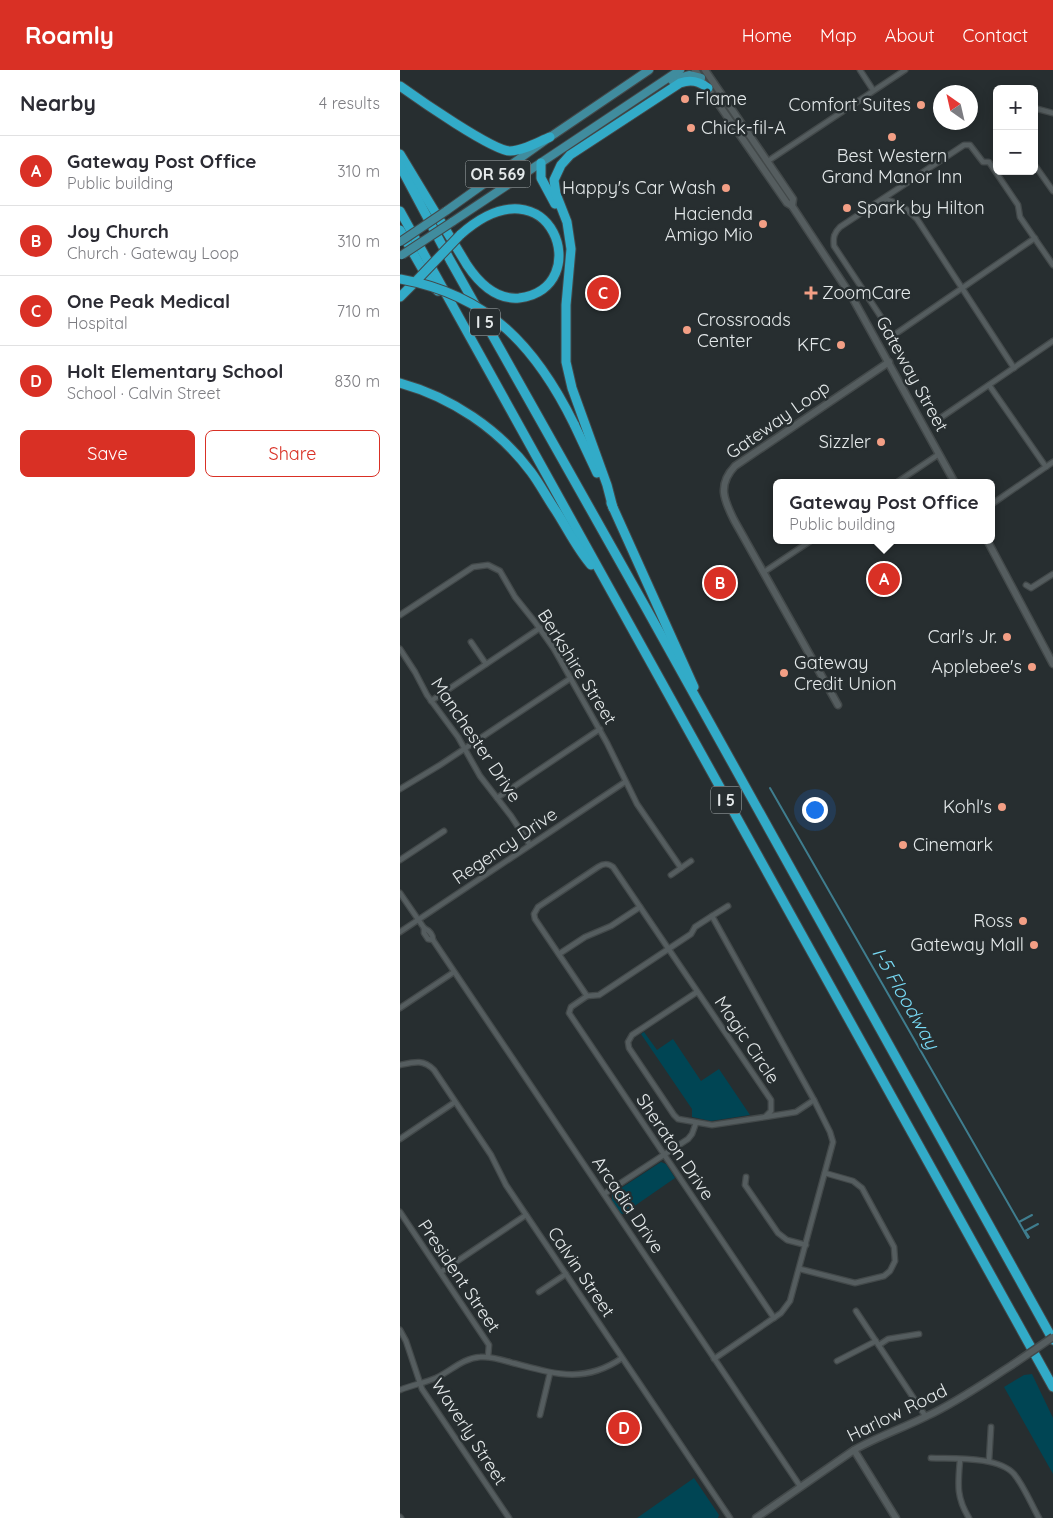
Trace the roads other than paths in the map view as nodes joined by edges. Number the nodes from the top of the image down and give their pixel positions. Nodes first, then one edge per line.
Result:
1 (649, 70) edge
2 (680, 70) edge
3 (695, 70) edge
4 (704, 70) edge
5 (860, 70) edge
6 (905, 70) edge
7 (701, 78) junction
8 (400, 86) edge
9 (654, 88) junction
10 (708, 88) junction
11 (873, 90) junction
12 (1038, 109) edge
13 (1053, 113) edge
14 (550, 137) junction
15 (753, 152) junction
16 (400, 154) edge
17 (541, 163) junction
18 (769, 163) junction
19 (400, 166) edge
20 (1038, 170) edge
21 (1053, 191) edge
22 (883, 199) junction
23 (792, 206) junction
24 (400, 211) edge
25 (568, 229) junction
26 (400, 230) edge
27 (1035, 238) junction
28 (400, 242) edge
29 (401, 256) edge
30 (1053, 265) edge
31 (400, 279) edge
32 (962, 287) junction
33 (400, 296) edge
34 (453, 307) junction
35 (891, 337) junction
36 (1053, 341) edge
37 (888, 362) junction
38 (1014, 368) junction
39 (914, 379) dead end
40 (400, 383) edge
41 (989, 385) junction
42 (936, 421) dead end
43 (939, 454) junction
44 (1053, 462) edge
45 (1046, 468) junction
46 (902, 479) edge
47 (953, 479) edge
48 (995, 502) edge
49 (614, 508) junction
50 (806, 544) edge
51 (989, 544) edge
52 (764, 572) junction
53 (1053, 574) edge
54 (602, 577) junction
55 (1026, 585) dead end
56 (400, 615) edge
57 (540, 628) junction
58 (471, 642) dead end
59 (400, 650) edge
60 (486, 664) junction
61 (1053, 664) edge
62 (571, 678) junction
63 (431, 701) junction
64 (838, 705) dead end
65 (704, 713) junction
66 (600, 730) junction
67 (464, 749) junction
68 (625, 782) junction
69 (400, 789) edge
70 (497, 798) junction
71 (444, 831) dead end
72 (530, 845) junction
73 (400, 860) edge
74 (691, 861) dead end
75 (680, 868) junction
76 (671, 875) dead end
77 (400, 893) edge
78 (728, 906) dead end
79 (640, 907) junction
80 (712, 916) junction
81 (419, 920) junction
82 (400, 932) edge
83 (668, 949) junction
84 (559, 954) junction
85 (454, 972) junction
86 (697, 992) junction
87 (587, 996) junction
88 (400, 1008) edge
89 (400, 1065) edge
90 (814, 1100) junction
91 (455, 1102) junction
92 (765, 1117) junction
93 (696, 1123) junction
94 (400, 1139) edge
95 (664, 1155) junction
96 (825, 1173) junction
97 (746, 1177) dead end
98 (604, 1194) junction
99 (400, 1212) edge
100 (526, 1215) junction
101 (806, 1245) junction
102 (800, 1269) junction
103 (441, 1272) junction
104 (566, 1274) junction
105 (539, 1292) dead end
106 (856, 1311) dead end
107 (774, 1318) junction
108 (400, 1330) edge
109 (919, 1334) dead end
110 (1053, 1339) edge
111 (877, 1343) junction
112 (488, 1357) junction
113 (622, 1358) junction
114 (714, 1359) junction
115 (837, 1360) dead end
116 (550, 1373) junction
117 (420, 1383) junction
118 (1053, 1387) edge
119 (400, 1390) edge
120 (540, 1415) dead end
121 (926, 1417) junction
122 (991, 1426) dead end
123 (854, 1450) junction
124 (931, 1458) dead end
125 (960, 1460) junction
126 (989, 1461) junction
127 (800, 1486) junction
128 (509, 1518) edge
129 (730, 1518) edge
130 (756, 1518) edge
131 (896, 1518) edge
132 (970, 1518) edge
133 (1039, 1518) edge

1 - 14 main road, OR 569
2 - 9 main road, OR 569
3 - 7 main road, Gateway Street
4 - 18 main road, Gateway Street
5 - 11 street
6 - 11 street
7 - 9 main road
7 - 10 main road, Gateway Street
8 - 14 highway
9 - 17 main road, OR 569
10 - 15 main road, Gateway Street
10 - 25 highway
11 - 18 street
12 - 13 street
14 - 28 main road, OR 569, bridge
15 - 18 main road
15 - 23 main road, Gateway Street
16 - 33 highway, bridge
17 - 25 highway
17 - 29 main road, OR 569, bridge
18 - 23 main road, Gateway Street
19 - 65 highway, I 5
20 - 21 street
22 - 27 street
22 - 32 street
22 - 35 street
23 - 37 main road, Gateway Street
24 - 34 highway, I 5
25 - 49 highway
26 - 34 highway
27 - 30 street
27 - 32 street
31 - 49 highway, bridge
32 - 35 street
32 - 38 street
34 - 54 highway, I 5
35 - 39 street
36 - 38 street
37 - 43 main road, Gateway Street
37 - 52 main road, Gateway Loop
38 - 41 street
40 - 54 highway
41 - 42 street
41 - 45 street
43 - 46 street
43 - 47 main road, Gateway Street
44 - 45 street
45 - 48 street
49 - 65 highway
50 - 52 street
51 - 61 main road
52 - 64 main road, Gateway Loop
53 - 55 street
54 - 118 highway, I 5
56 - 57 street, Berkshire Street
57 - 60 street
57 - 62 street, Berkshire Street
58 - 60 street
59 - 63 street, Manchester Drive
60 - 63 street
62 - 66 street, Berkshire Street
62 - 67 street
63 - 67 street, Manchester Drive
65 - 110 highway, I 5
66 - 68 street, Berkshire Street
66 - 70 street
67 - 69 street
67 - 70 street, Manchester Drive
68 - 72 street, Regency Drive
68 - 75 street, Berkshire Street
70 - 72 street, Manchester Drive
71 - 73 street
72 - 81 street, Regency Drive
74 - 75 street
75 - 76 street
77 - 81 street, Arcadia Drive
78 - 80 street
79 - 83 street, Magic Circle
79 - 84 street
79 - 84 street, Magic Circle
80 - 83 street
80 - 90 street
81 - 82 street, Regency Drive
81 - 85 street, Arcadia Drive
83 - 86 street, Magic Circle
83 - 87 street
84 - 87 street
85 - 88 street
85 - 98 street, Arcadia Drive
86 - 92 street, Magic Circle
86 - 93 street
87 - 95 street, Sheraton Drive
89 - 91 street, Calvin Street
90 - 92 street
90 - 96 street
91 - 94 street
91 - 100 street, Calvin Street
92 - 93 street
93 - 95 street
95 - 98 street
95 - 107 street, Sheraton Drive
96 - 101 street
96 - 102 street
97 - 101 street
98 - 114 street, Arcadia Drive
99 - 103 street, President Street
100 - 103 street
100 - 104 street, Calvin Street
101 - 102 street
102 - 107 street
103 - 112 street, President Street
104 - 105 street
104 - 113 street, Calvin Street
106 - 111 street
107 - 114 street
108 - 117 street, Waverly Street
109 - 111 street
110 - 121 main road, Harlow Road, bridge
111 - 115 street
111 - 121 street
112 - 116 street
112 - 117 street
113 - 116 street
113 - 129 street, Calvin Street
114 - 127 street, Arcadia Drive
116 - 120 street
117 - 119 street
117 - 128 street, Waverly Street
121 - 123 main road, Harlow Road
122 - 126 street
123 - 127 main road, Harlow Road
123 - 131 main road
124 - 125 street
125 - 126 street
125 - 132 street
126 - 133 street
127 - 130 main road, Harlow Road

